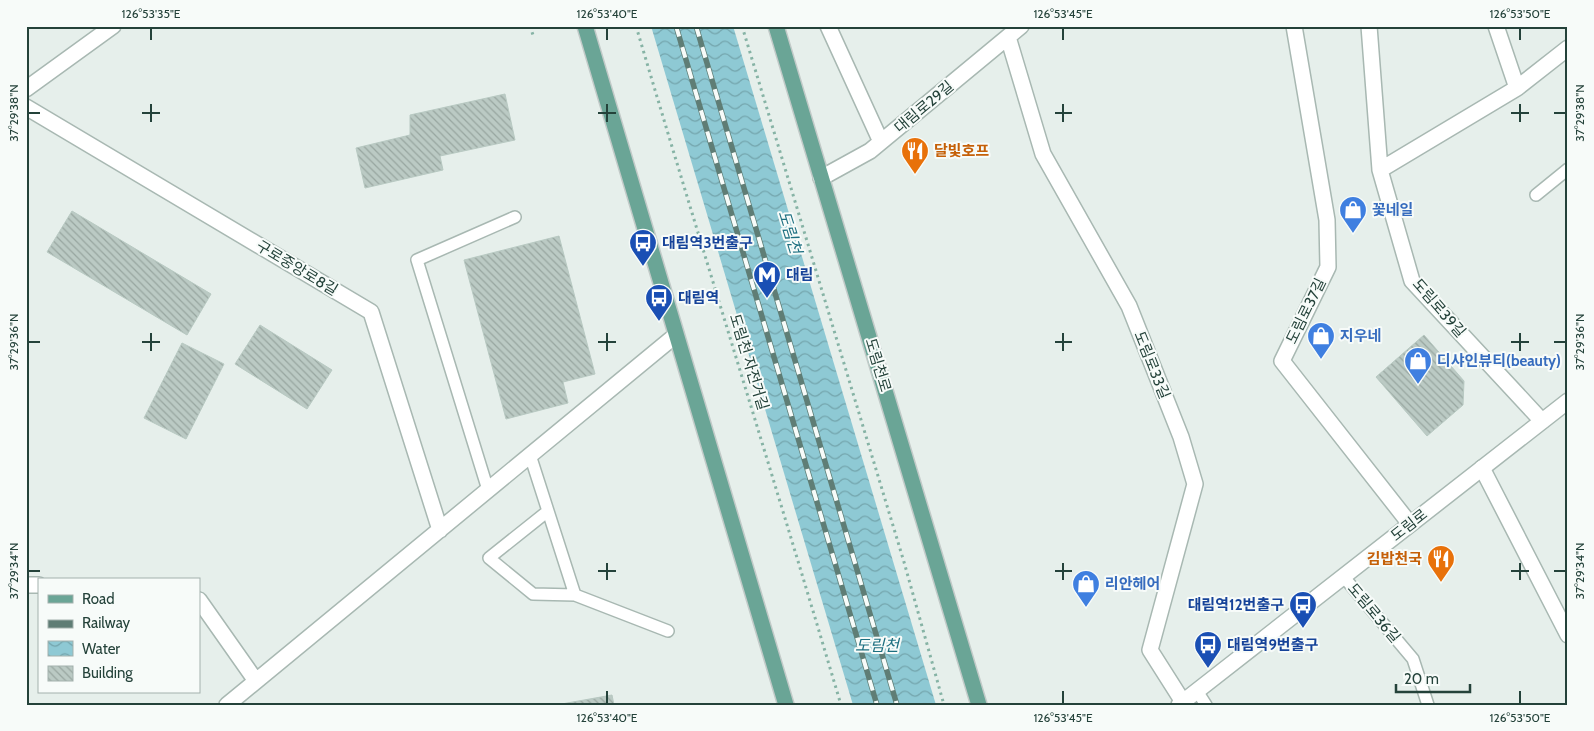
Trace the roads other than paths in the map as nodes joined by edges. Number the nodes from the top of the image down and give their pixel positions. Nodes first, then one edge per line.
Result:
1 (113, 26) edge
2 (585, 26) edge
3 (776, 26) edge
4 (828, 26) edge
5 (1021, 26) edge
6 (1294, 26) edge
7 (1369, 26) edge
8 (1496, 26) edge
9 (1008, 37) junction
10 (1568, 48) edge
11 (1517, 88) junction
12 (26, 89) edge
13 (26, 107) edge
14 (881, 142) junction
15 (1568, 169) edge
16 (1380, 170) junction
17 (821, 178) junction
18 (1536, 195) dead end
19 (515, 218) dead end
20 (676, 335) junction
21 (1568, 401) edge
22 (1542, 421) junction
23 (530, 455) junction
24 (1482, 468) junction
25 (488, 490) junction
26 (548, 511) junction
27 (1410, 524) junction
28 (440, 530) junction
29 (1343, 576) junction
30 (575, 595) junction
31 (200, 601) edge
32 (668, 631) dead end
33 (1568, 635) edge
34 (256, 681) junction
35 (1197, 691) junction
36 (1181, 703) edge
37 (227, 705) edge
38 (786, 705) edge
39 (979, 705) edge
40 (1206, 705) edge
41 (1428, 705) edge

1 - 12 street
2 - 20 main road
3 - 17 main road, 도림천로
4 - 14 street
5 - 9 street, 대림로29길
6 - 27 street, 도림로37길
7 - 16 street, 도림로39길
8 - 11 street
9 - 14 street, 대림로29길
9 - 36 street, 도림로33길
10 - 11 street
11 - 16 street
13 - 28 street, 구로중앙로8길
14 - 17 street, 대림로29길
15 - 18 lane
16 - 22 street, 도림로39길
17 - 39 main road, 도림천로
19 - 25 lane
20 - 23 street
20 - 38 main road
21 - 22 street, 도림로
22 - 24 street, 도림로
23 - 25 street
23 - 26 lane
24 - 27 street, 도림로
24 - 33 street
25 - 28 street
26 - 30 lane
26 - 30 lane
27 - 29 street, 도림로
28 - 34 street
29 - 35 street, 도림로
29 - 41 lane, 도림로36길
30 - 32 lane
31 - 34 street
34 - 37 street
35 - 36 street, 도림로
35 - 40 lane

